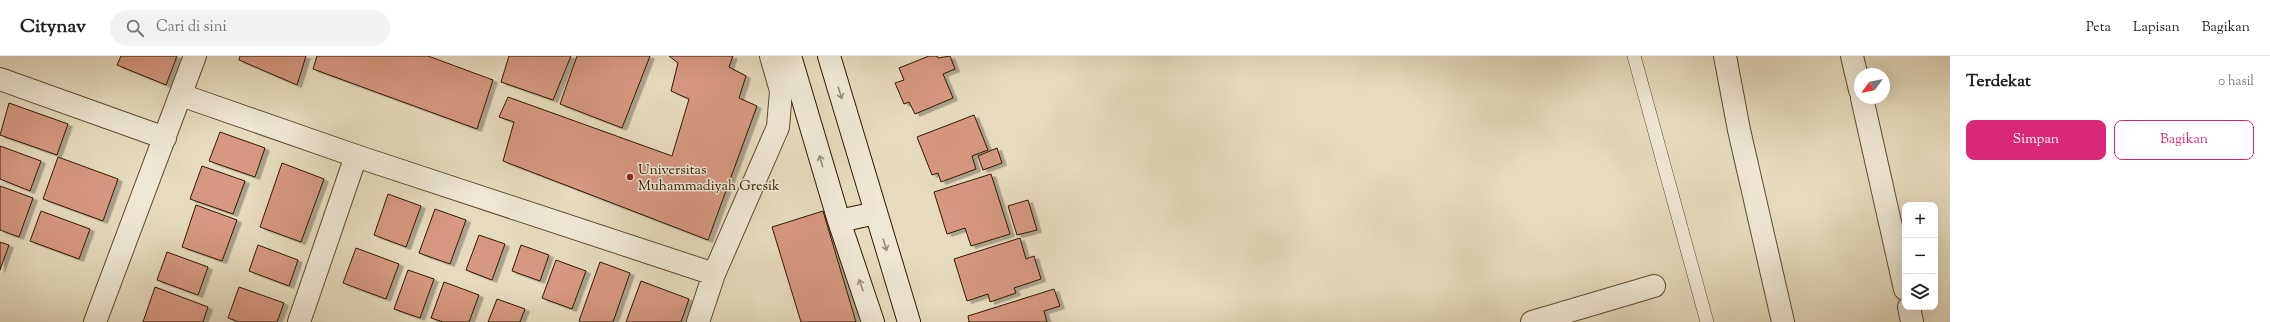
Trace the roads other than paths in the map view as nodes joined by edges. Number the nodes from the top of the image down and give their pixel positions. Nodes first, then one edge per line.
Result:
1 (195, 56) edge
2 (770, 56) edge
3 (790, 56) edge
4 (829, 56) edge
5 (1725, 56) edge
6 (1852, 56) edge
7 (1631, 58) edge
8 (1855, 68) edge
9 (0, 79) edge
10 (181, 95) junction
11 (1863, 104) edge
12 (165, 138) junction
13 (356, 156) junction
14 (876, 213) junction
15 (839, 221) junction
16 (714, 274) junction
17 (1902, 276) edge
18 (1654, 286) dead end
19 (1910, 310) edge
20 (95, 322) edge
21 (299, 322) edge
22 (698, 322) edge
23 (873, 322) edge
24 (909, 322) edge
25 (1532, 322) edge
26 (1707, 322) edge
27 (1783, 322) edge
28 (1912, 322) edge

1 - 10 street
2 - 16 street
15 -> 3 street
4 -> 14 street
5 - 27 street
6 - 8 street
7 - 26 lane
9 - 12 street
10 - 12 street
10 - 13 street
11 - 17 street
12 - 20 street
13 - 16 street
13 - 21 street
14 - 15 street
14 -> 24 street
23 -> 15 street
16 - 22 street
18 - 25 street
19 - 28 street

